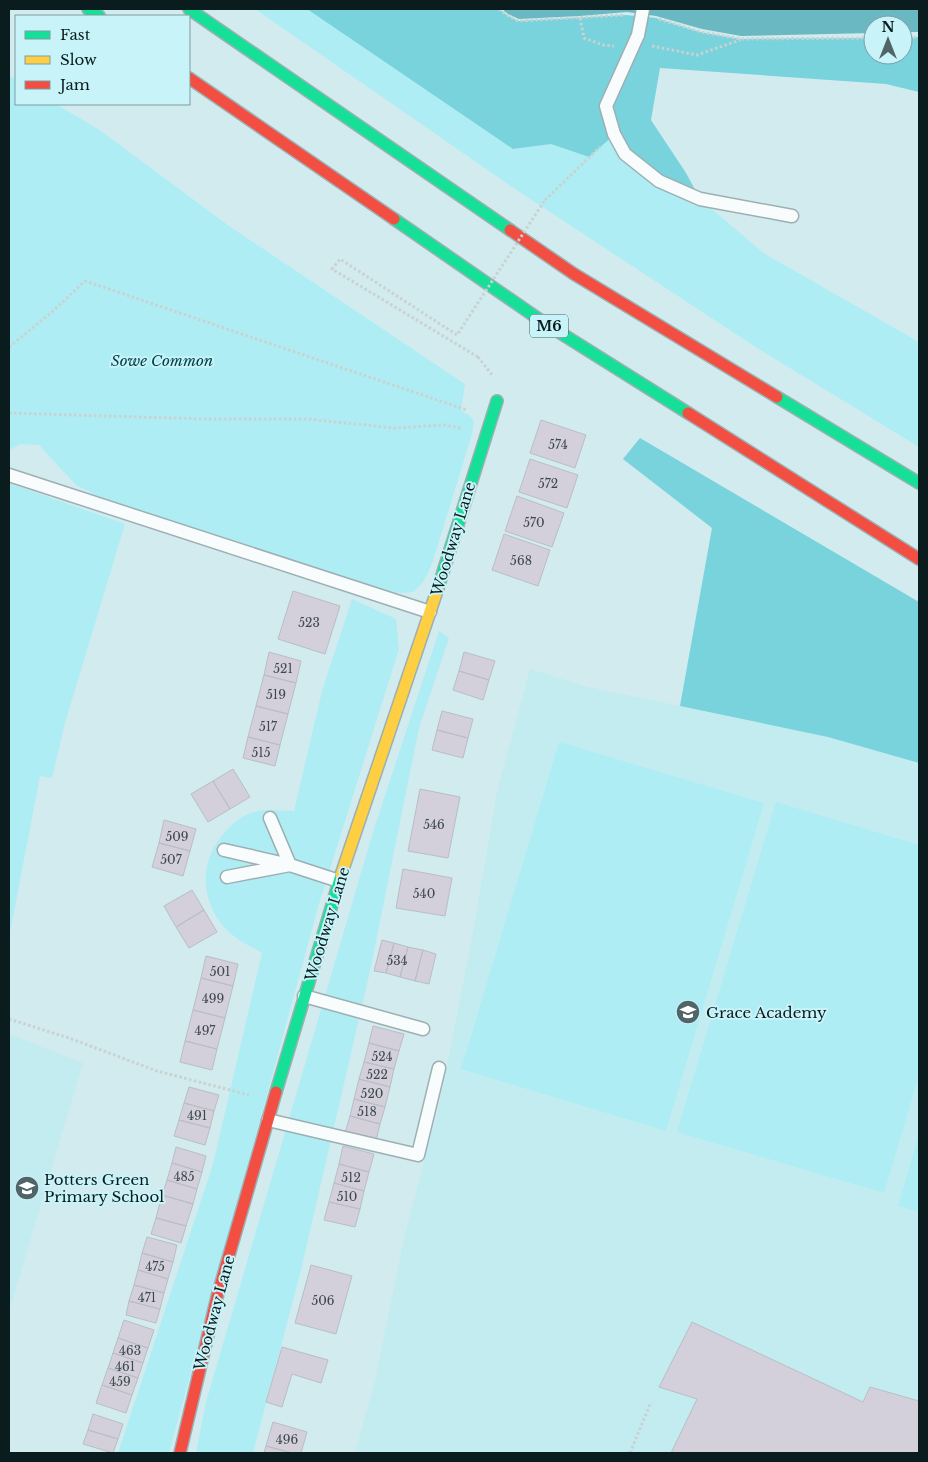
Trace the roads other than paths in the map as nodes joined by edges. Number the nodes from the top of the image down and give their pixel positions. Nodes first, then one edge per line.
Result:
1 (189, 9) edge
2 (643, 9) edge
3 (190, 79) edge
4 (792, 216) dead end
5 (497, 401) dead end
6 (9, 475) edge
7 (919, 483) edge
8 (919, 559) edge
9 (430, 612) junction
10 (270, 818) dead end
11 (224, 850) dead end
12 (290, 865) junction
13 (227, 877) dead end
14 (339, 881) junction
15 (304, 996) junction
16 (422, 1029) dead end
17 (439, 1068) dead end
18 (268, 1120) junction
19 (180, 1453) edge

1 - 7 main road
2 - 4 lane, bridge
3 - 8 main road, M6
5 - 9 main road, Woodway Lane
6 - 9 lane
9 - 14 main road, Woodway Lane
10 - 12 lane
11 - 12 lane
12 - 13 lane
12 - 14 lane
14 - 15 main road, Woodway Lane
15 - 16 lane
15 - 18 main road, Woodway Lane
17 - 18 lane
18 - 19 main road, Woodway Lane

